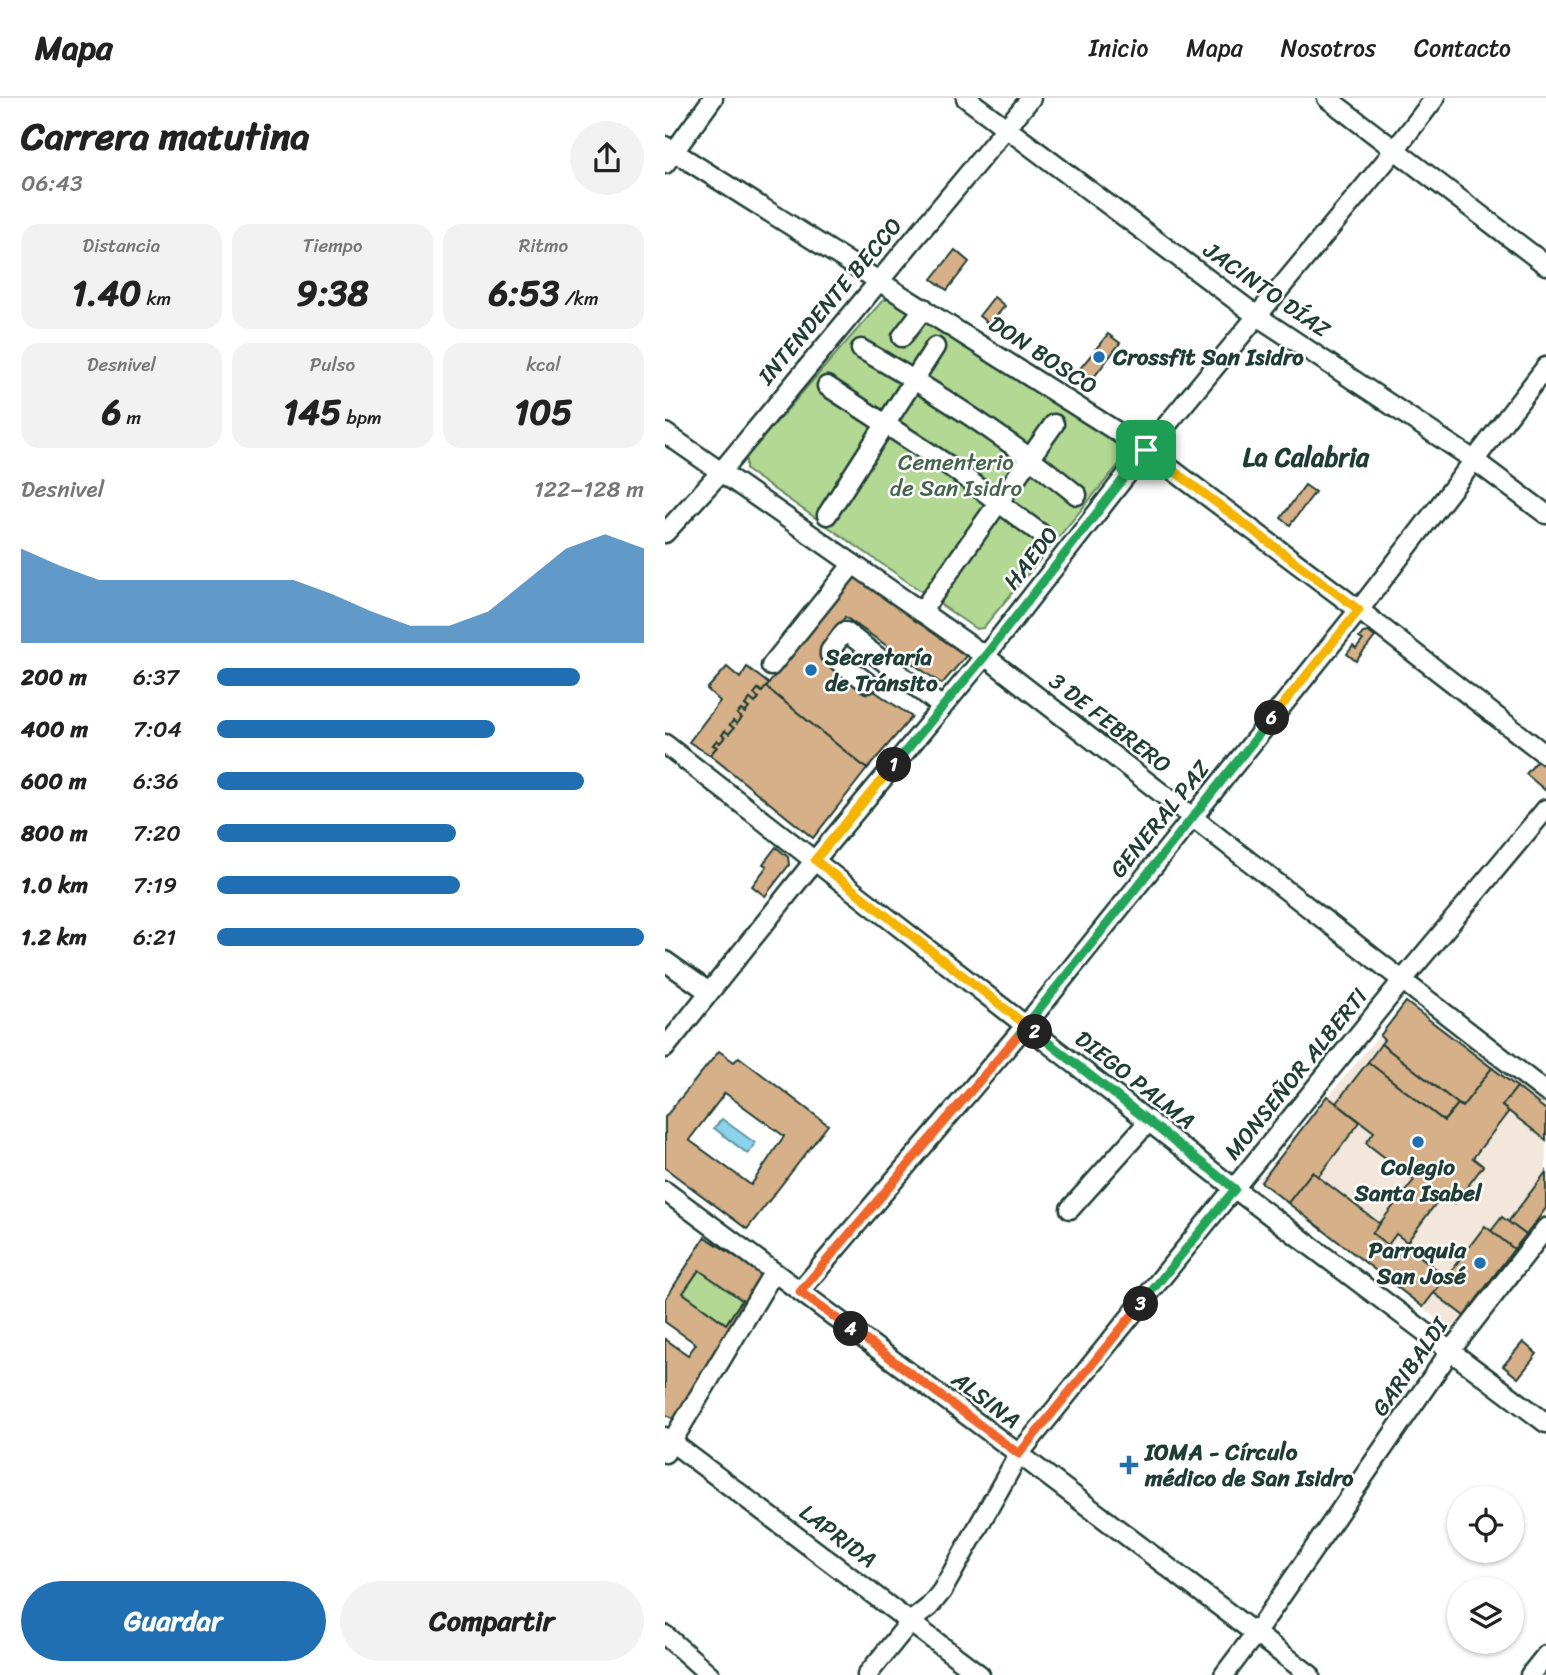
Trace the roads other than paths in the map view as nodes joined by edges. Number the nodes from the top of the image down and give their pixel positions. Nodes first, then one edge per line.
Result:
1 (713, 98) edge
2 (966, 98) edge
3 (1031, 98) edge
4 (1327, 98) edge
5 (1435, 98) edge
6 (1007, 129) junction
7 (1395, 150) junction
8 (668, 154) edge
9 (1546, 265) edge
10 (880, 279) junction
11 (925, 308) junction
12 (1258, 316) junction
13 (902, 337) dead end
14 (935, 347) dead end
15 (861, 349) dead end
16 (1546, 367) edge
17 (914, 379) junction
18 (827, 386) dead end
19 (1054, 424) dead end
20 (885, 425) junction
21 (665, 433) edge
22 (1146, 450) junction
23 (1031, 457) junction
24 (1474, 460) junction
25 (720, 472) junction
26 (1077, 495) dead end
27 (999, 502) junction
28 (1546, 514) edge
29 (827, 515) dead end
30 (665, 533) edge
31 (1044, 536) dead end
32 (853, 565) junction
33 (1359, 610) junction
34 (921, 612) junction
35 (985, 656) junction
36 (771, 666) dead end
37 (868, 683) dead end
38 (943, 707) junction
39 (665, 744) edge
40 (1546, 755) edge
41 (1546, 809) edge
42 (1192, 818) junction
43 (815, 860) junction
44 (665, 961) edge
45 (1401, 982) junction
46 (709, 992) junction
47 (1026, 1025) junction
48 (665, 1048) edge
49 (1546, 1092) edge
50 (1149, 1121) junction
51 (1235, 1189) junction
52 (665, 1191) edge
53 (1070, 1209) dead end
54 (1546, 1228) edge
55 (773, 1273) junction
56 (800, 1292) junction
57 (1451, 1350) junction
58 (1546, 1423) edge
59 (667, 1444) edge
60 (1019, 1454) junction
61 (910, 1622) junction
62 (665, 1634) edge
63 (1255, 1634) junction
64 (1546, 1656) edge
65 (710, 1675) edge
66 (867, 1675) edge
67 (980, 1675) edge
68 (1224, 1675) edge
69 (1310, 1675) edge
70 (1530, 1675) edge

1 - 8 street
2 - 6 street, JACINTO DÍAZ
3 - 6 street, INTENDENTE BECCO
4 - 7 street
5 - 7 street, HAEDO
6 - 10 street, INTENDENTE BECCO
6 - 12 street, JACINTO DÍAZ
7 - 9 street
7 - 12 street, HAEDO
8 - 10 street, DON BOSCO
10 - 11 street, DON BOSCO
10 - 25 street, INTENDENTE BECCO
11 - 13 street
11 - 22 street, DON BOSCO
12 - 22 street, HAEDO
12 - 24 street, JACINTO DÍAZ
14 - 17 street
15 - 17 street
16 - 24 street, GENERAL PAZ
17 - 20 street
17 - 23 street
18 - 20 street
19 - 23 street
20 - 27 street
20 - 29 street
21 - 25 street, 3 DE FEBRERO
22 - 33 street, DON BOSCO
22 - 35 street, HAEDO
23 - 26 street
23 - 27 street
24 - 28 street, JACINTO DÍAZ
24 - 33 street, GENERAL PAZ
25 - 30 street, INTENDENTE BECCO
25 - 32 street, 3 DE FEBRERO
27 - 31 street
27 - 34 street
32 - 34 street, 3 DE FEBRERO
32 - 36 street
33 - 40 street, DON BOSCO
33 - 42 street, GENERAL PAZ
34 - 35 street, 3 DE FEBRERO
35 - 38 street, HAEDO
35 - 42 street, 3 DE FEBRERO
37 - 38 street
38 - 43 street, HAEDO
39 - 43 street, DIEGO PALMA
41 - 45 street, MONSEÑOR ALBERTI
42 - 45 street, 3 DE FEBRERO
42 - 47 street, GENERAL PAZ
43 - 46 street, HAEDO
43 - 47 street, DIEGO PALMA
44 - 46 street
45 - 49 street, 3 DE FEBRERO
45 - 51 street, MONSEÑOR ALBERTI
46 - 48 street, HAEDO
47 - 50 street, DIEGO PALMA
47 - 56 street, GENERAL PAZ
50 - 51 street, DIEGO PALMA
50 - 53 street
51 - 57 street, DIEGO PALMA
51 - 60 street, MONSEÑOR ALBERTI
52 - 55 street, ALSINA
54 - 57 street, GARIBALDI
55 - 56 street, ALSINA
55 - 59 street
56 - 60 street, ALSINA
57 - 58 street, DIEGO PALMA
57 - 63 street, GARIBALDI
59 - 61 street, LAPRIDA
60 - 61 street, MONSEÑOR ALBERTI
60 - 63 street, ALSINA
61 - 66 street, MONSEÑOR ALBERTI
61 - 67 street, LAPRIDA
62 - 65 street
63 - 68 street, GARIBALDI
63 - 69 street, ALSINA
64 - 70 street

